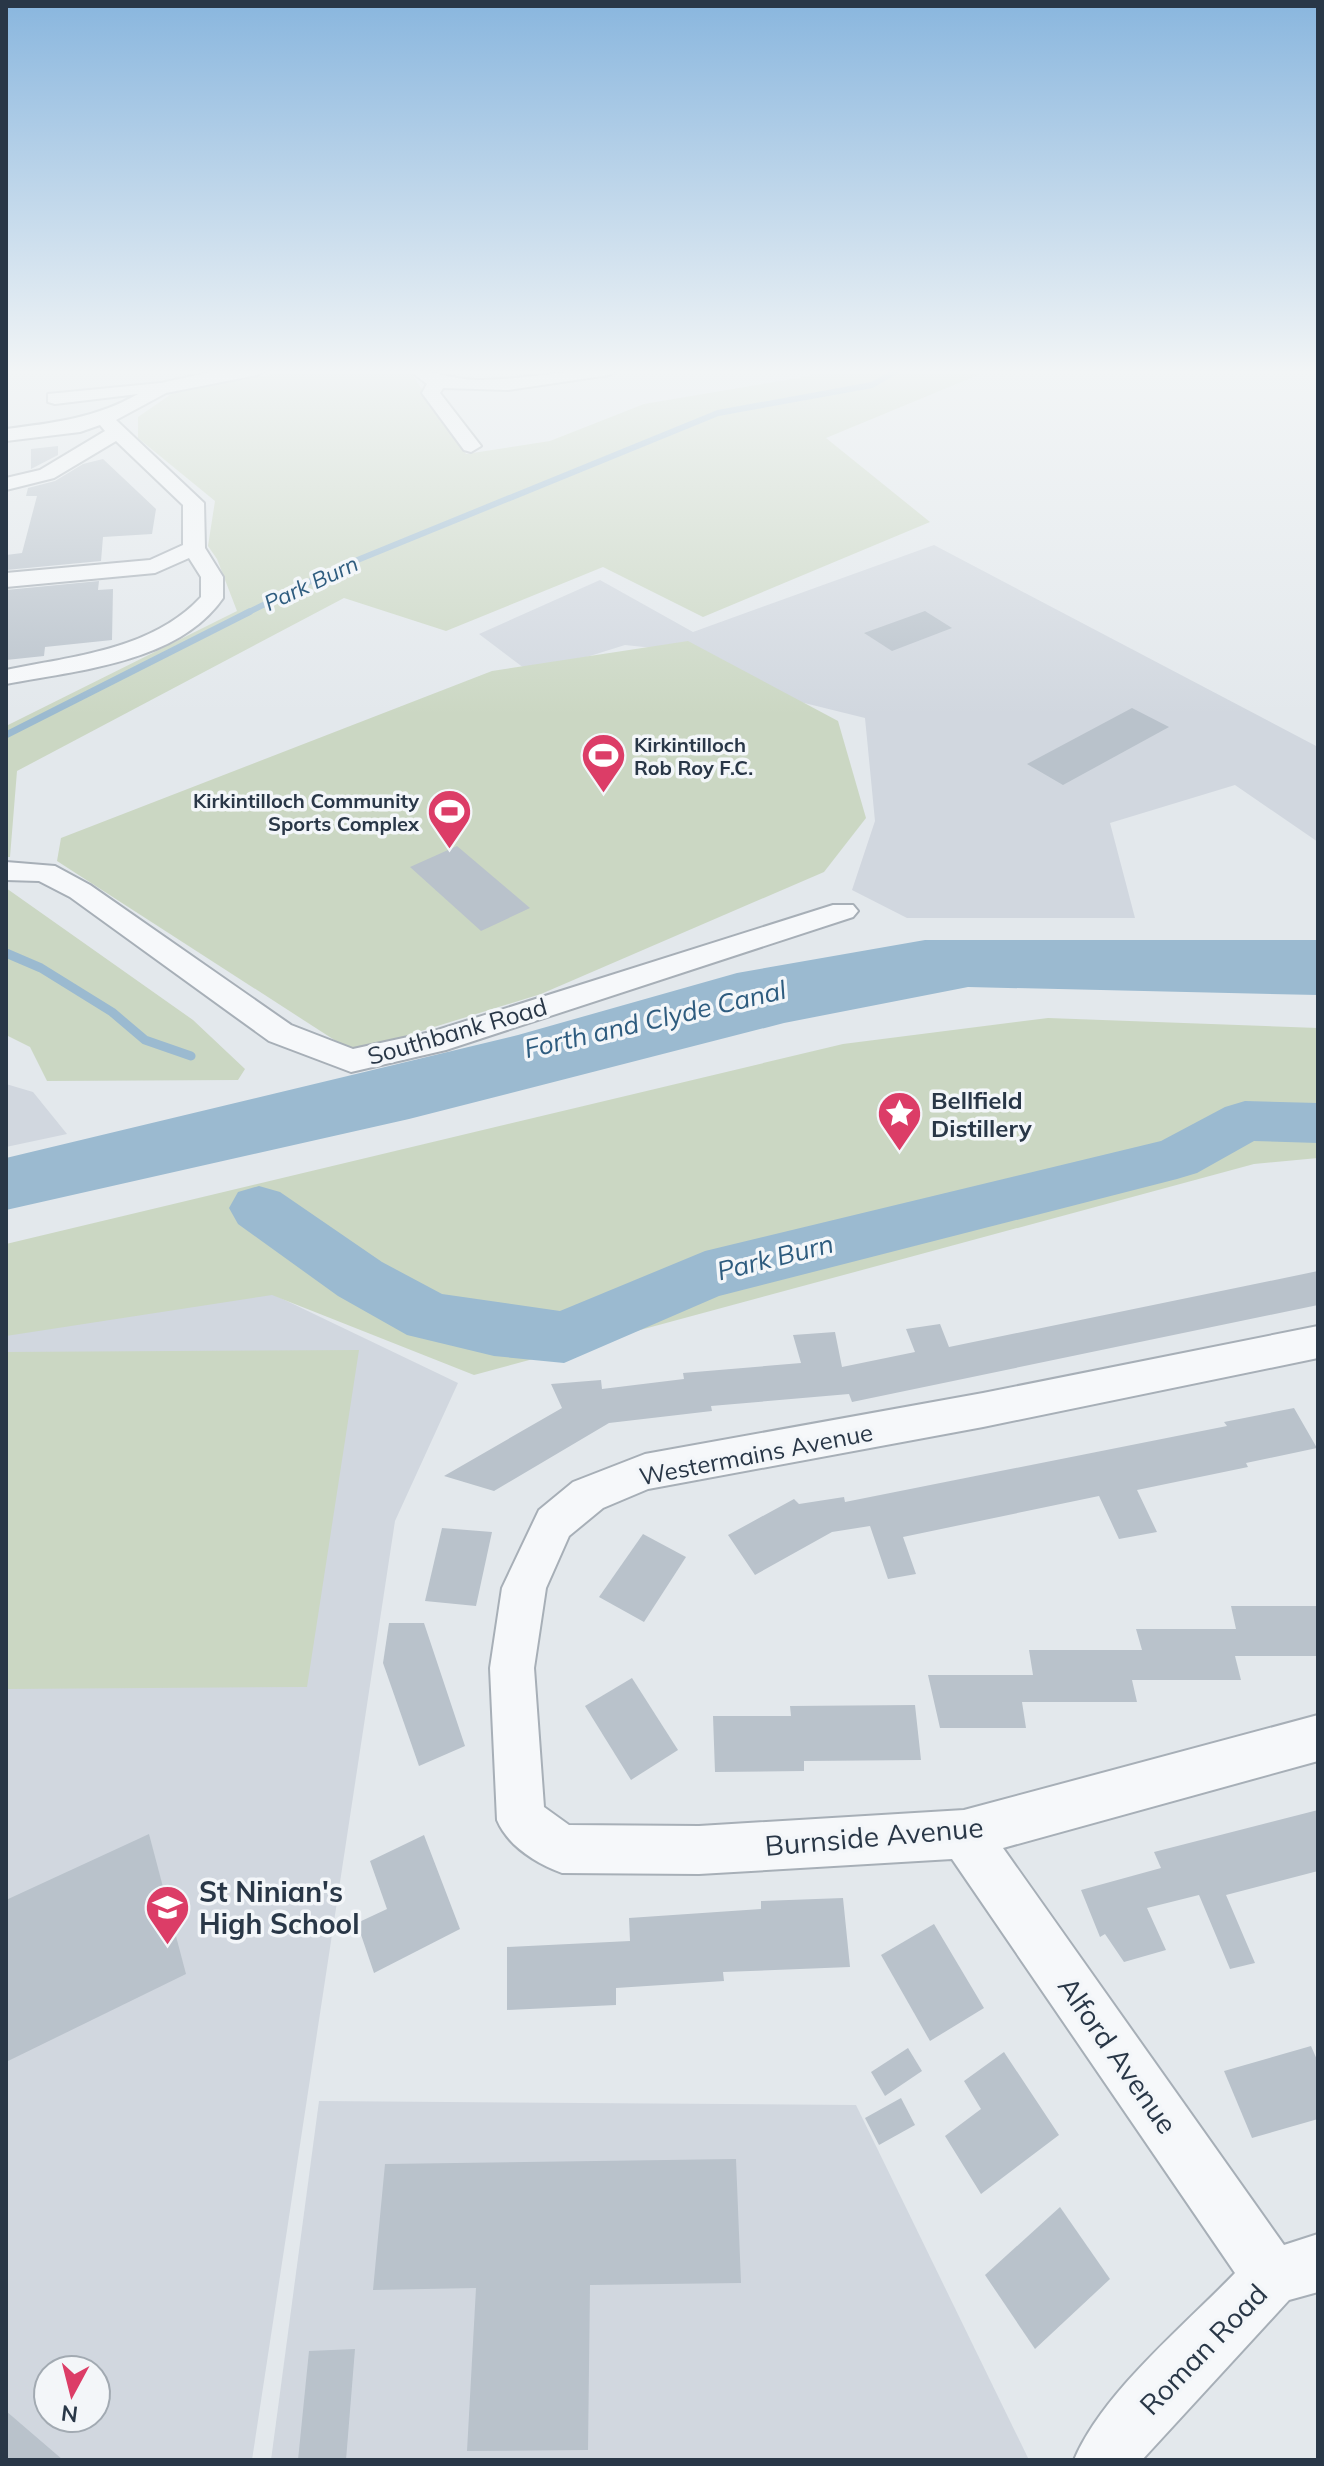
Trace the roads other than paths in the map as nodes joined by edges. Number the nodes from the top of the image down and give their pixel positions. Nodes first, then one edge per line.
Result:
1 (175, 485) edge
2 (194, 548) junction
3 (6, 580) edge
4 (6, 677) edge
5 (11, 870) edge
6 (843, 911) dead end
7 (1318, 1342) edge
8 (1318, 1738) edge
9 (964, 1834) junction
10 (562, 1849) joint
11 (1295, 2270) edge
12 (1105, 2460) edge

1 - 2 street
2 - 3 street
2 - 4 street
5 - 6 street, Southbank Road
7 - 10 street, Westermains Avenue
8 - 9 street, Burnside Avenue
9 - 10 street, Burnside Avenue
9 - 11 street, Alford Avenue
11 - 12 street, Roman Road

